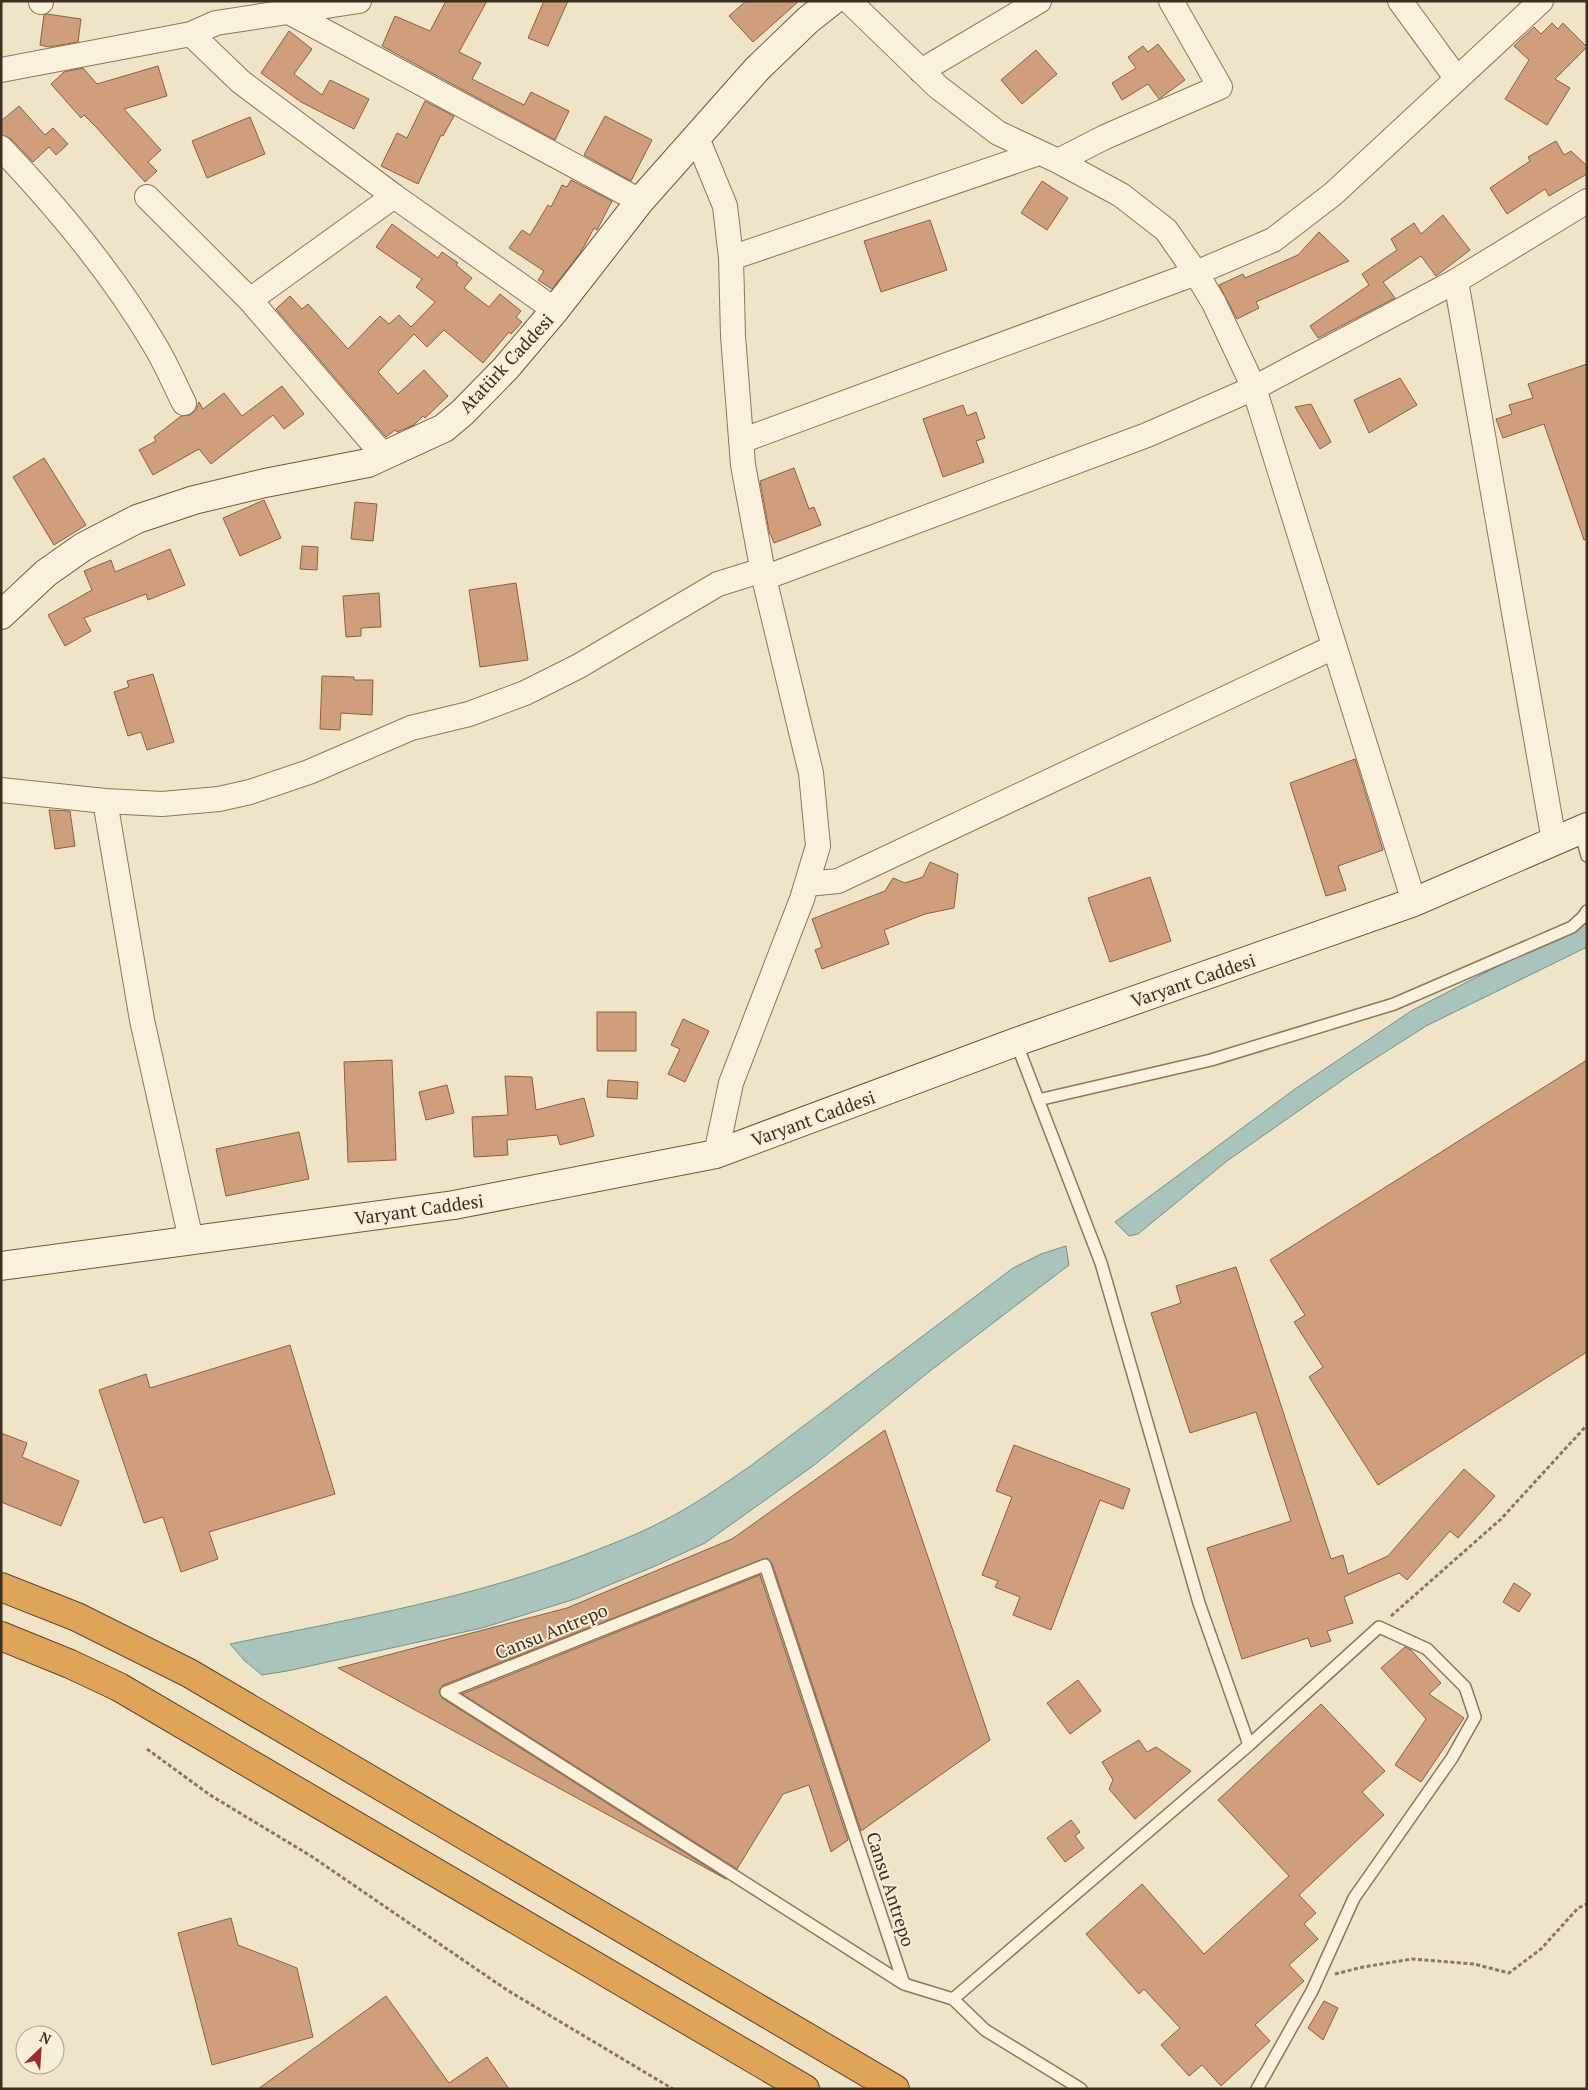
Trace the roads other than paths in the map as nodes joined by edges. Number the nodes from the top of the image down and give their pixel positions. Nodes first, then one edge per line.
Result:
1 (358, 1) edge
2 (832, 1) edge
3 (849, 1) edge
4 (1039, 1) edge
5 (1170, 1) edge
6 (1400, 1) edge
7 (1541, 1) edge
8 (287, 11) junction
9 (191, 34) junction
10 (1, 70) edge
11 (921, 71) junction
12 (1457, 79) junction
13 (697, 138) junction
14 (1, 148) edge
15 (1048, 157) junction
16 (394, 196) junction
17 (147, 197) dead end
18 (640, 201) junction
19 (1587, 201) edge
20 (731, 258) junction
21 (1196, 273) junction
22 (1456, 281) junction
23 (250, 300) junction
24 (554, 310) junction
25 (1254, 388) junction
26 (184, 403) dead end
27 (741, 441) junction
28 (384, 456) junction
29 (763, 574) junction
30 (1, 615) edge
31 (1334, 647) junction
32 (1, 790) edge
33 (105, 801) junction
34 (1585, 838) edge
35 (1554, 841) junction
36 (807, 884) junction
37 (1414, 902) junction
38 (1587, 911) edge
39 (1016, 1042) junction
40 (1038, 1100) junction
41 (716, 1154) junction
42 (191, 1240) junction
43 (1, 1266) edge
44 (1, 1587) edge
45 (1, 1636) edge
46 (1249, 1745) junction
47 (904, 1984) junction
48 (953, 1999) junction
49 (805, 2089) edge
50 (895, 2089) edge
51 (1081, 2089) edge
52 (1257, 2089) edge

1 - 8 street
2 - 13 street, Atatürk Caddesi
3 - 11 street
4 - 11 street
5 - 15 street
6 - 12 street
7 - 12 street
8 - 9 street
8 - 18 street
9 - 10 street
9 - 16 street
11 - 15 street
12 - 21 street
13 - 18 street, Atatürk Caddesi
13 - 20 street
14 - 26 street
15 - 20 street
15 - 21 street
16 - 23 street
16 - 24 street
17 - 23 street
18 - 24 street, Atatürk Caddesi
19 - 22 street
20 - 27 street
21 - 25 street
21 - 27 street
22 - 25 street
22 - 35 street
23 - 28 street
24 - 28 street, Atatürk Caddesi
25 - 29 street
25 - 31 street
27 - 29 street
28 - 30 street, Atatürk Caddesi
29 - 33 street
29 - 36 street
31 - 36 street
31 - 37 street
32 - 33 street
33 - 42 street
34 - 35 street, Varyant Caddesi
35 - 37 street, Varyant Caddesi
36 - 41 street
37 - 39 street, Varyant Caddesi
38 - 40 lane
39 - 40 lane
39 - 41 street, Varyant Caddesi
40 - 46 lane
41 - 42 street, Varyant Caddesi
42 - 43 street, Varyant Caddesi
44 - 50 highway
45 - 49 highway
46 - 48 lane
46 - 52 lane
47 - 47 lane, Cansu Antrepo
47 - 48 lane, Cansu Antrepo
48 - 51 lane

